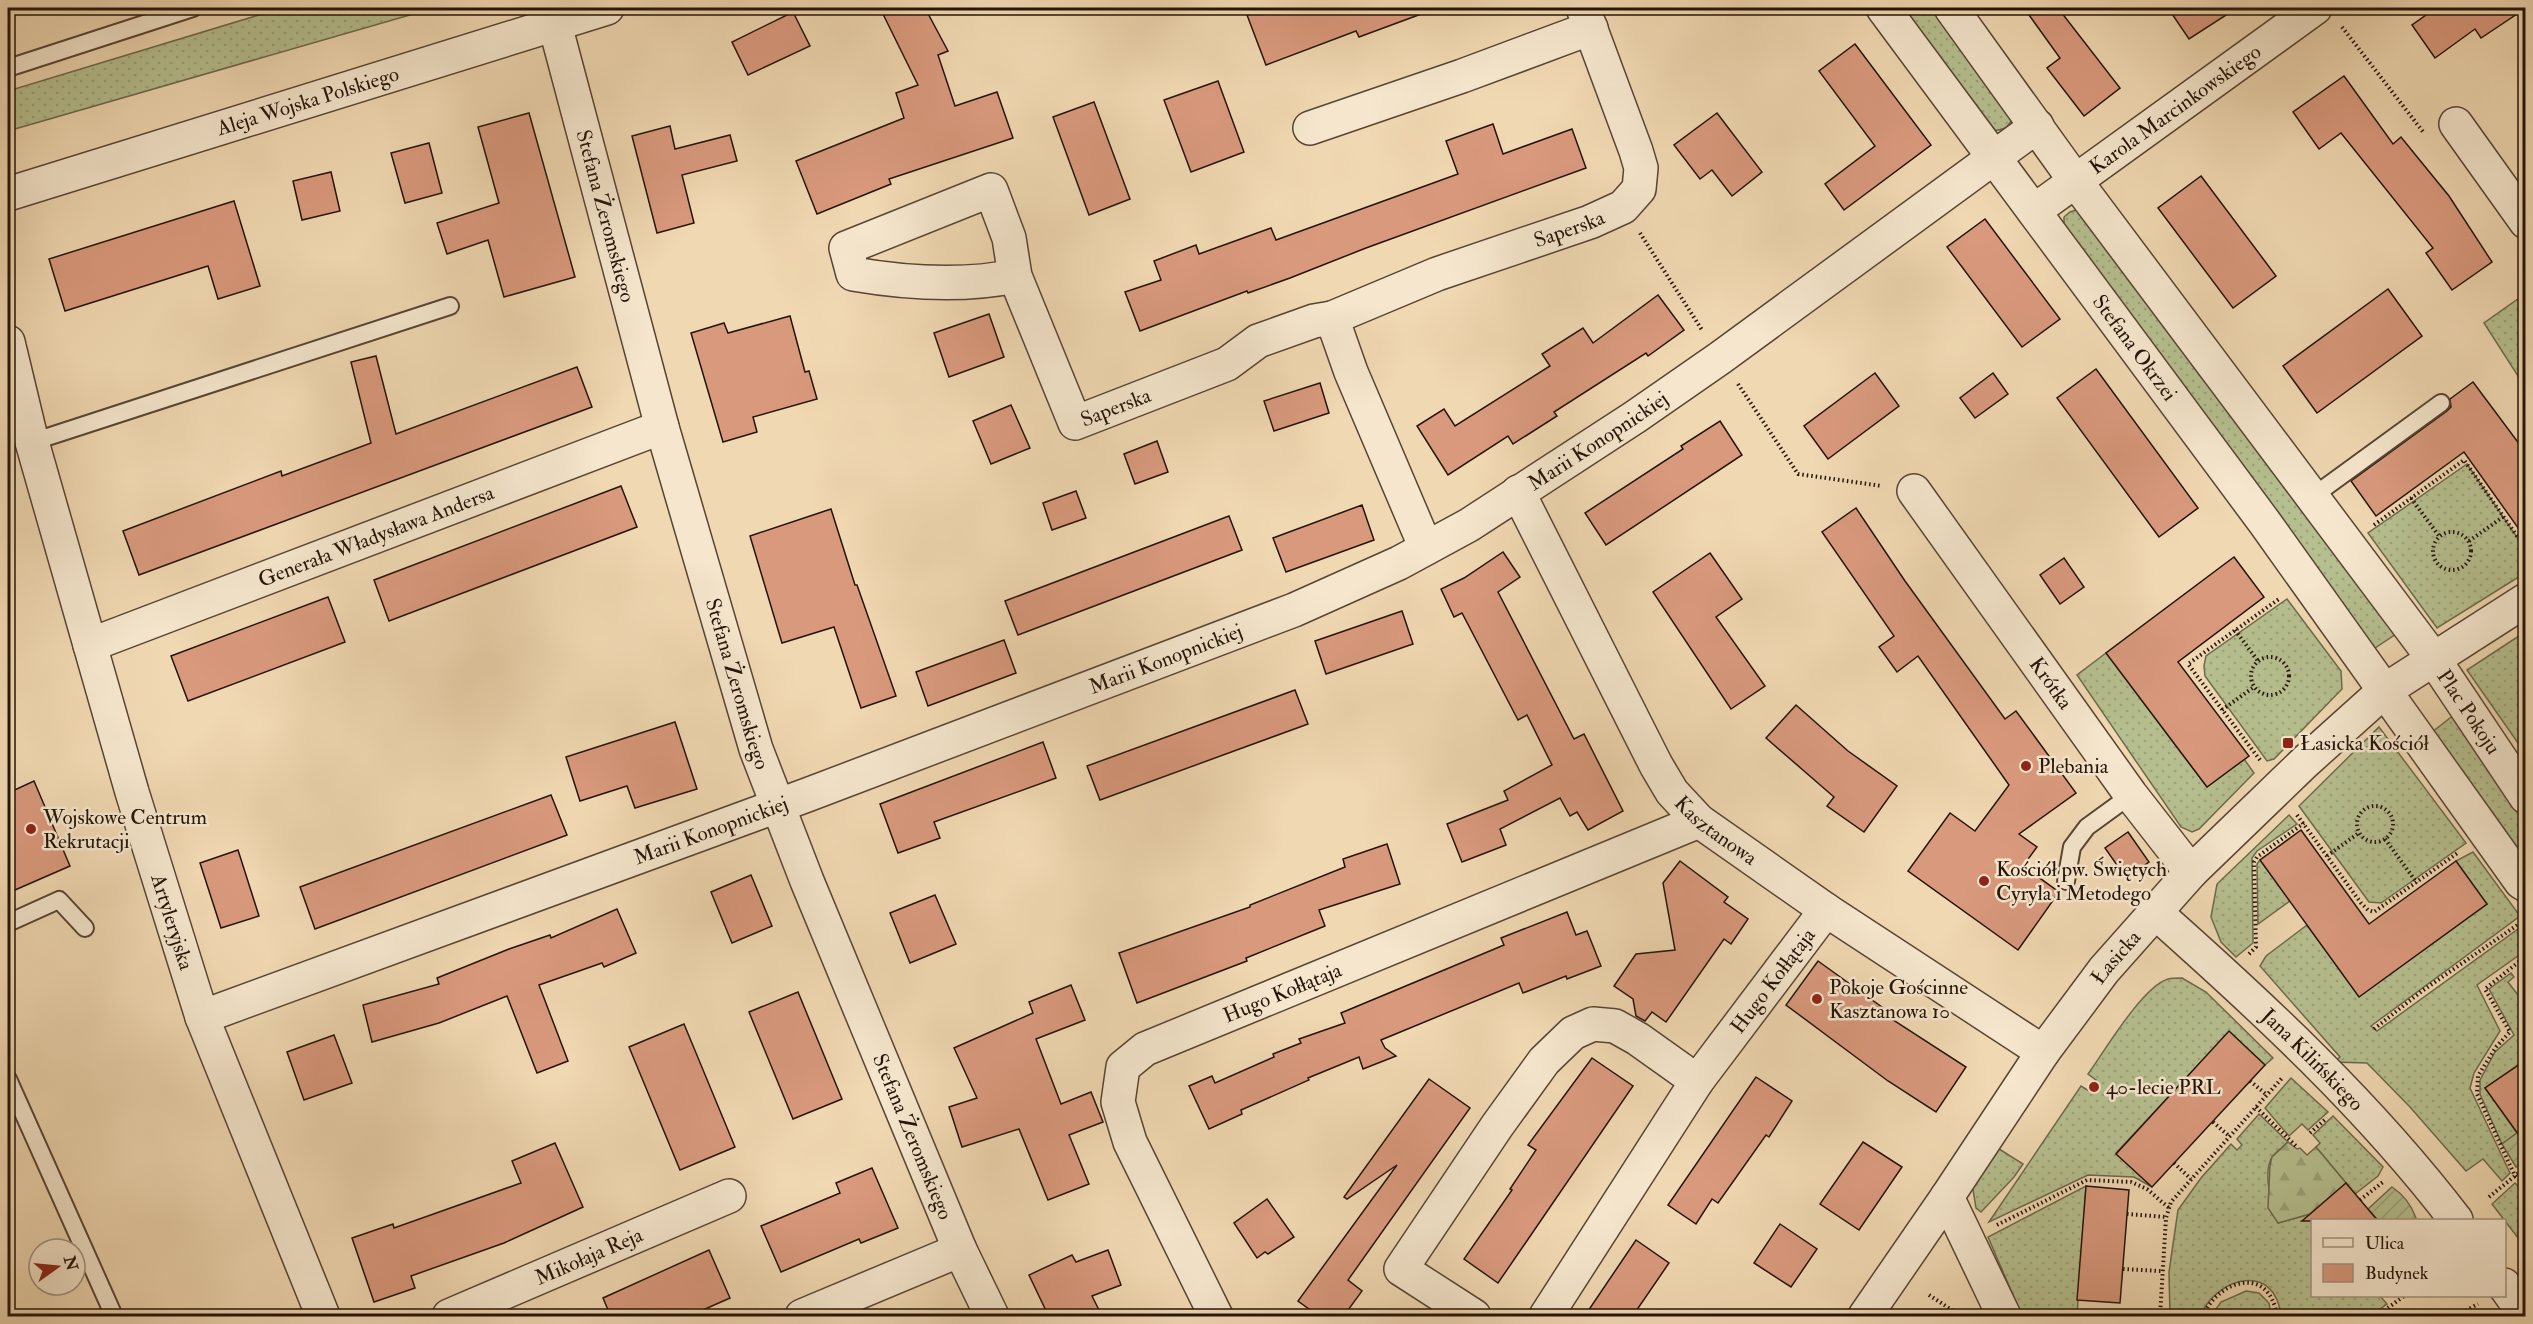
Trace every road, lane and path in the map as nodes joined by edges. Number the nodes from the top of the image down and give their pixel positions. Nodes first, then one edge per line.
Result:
1 (193, 8) edge
2 (607, 8) edge
3 (1883, 8) edge
4 (1951, 8) edge
5 (2310, 15) edge
6 (552, 16) edge
7 (1587, 18) edge
8 (8, 68) edge
9 (2456, 124) joint
10 (2037, 126) junction
11 (1310, 128) dead end
12 (1994, 159) junction
13 (2074, 179) junction
14 (8, 194) edge
15 (2034, 211) junction
16 (2526, 222) edge
17 (1016, 276) junction
18 (450, 306) dead end
19 (1332, 318) junction
20 (8, 342) edge
21 (2441, 403) dead end
22 (662, 427) junction
23 (32, 442) junction
24 (1914, 491) dead end
25 (1518, 492) junction
26 (2312, 497) junction
27 (2411, 498) junction
28 (2503, 517) junction
29 (2369, 528) dead end
30 (2439, 536) junction
31 (2469, 541) junction
32 (1426, 548) junction
33 (2526, 549) edge
34 (2281, 598) dead end
35 (2526, 600) edge
36 (2235, 630) junction
37 (90, 645) junction
38 (2433, 658) junction
39 (2258, 661) junction
40 (2254, 687) junction
41 (2384, 691) junction
42 (2222, 710) junction
43 (2261, 762) dead end
44 (2131, 795) junction
45 (2526, 797) edge
46 (778, 805) junction
47 (2297, 814) dead end
48 (1699, 821) junction
49 (2304, 824) junction
50 (2359, 833) junction
51 (2385, 839) junction
52 (2465, 848) dead end
53 (2327, 856) junction
54 (2191, 872) junction
55 (2066, 881) dead end
56 (2417, 883) junction
57 (2526, 885) edge
58 (1826, 910) junction
59 (2155, 912) junction
60 (2526, 919) edge
61 (8, 923) edge
62 (85, 928) dead end
63 (2526, 956) edge
64 (2244, 958) dead end
65 (202, 1017) junction
66 (2374, 1029) dead end
67 (2043, 1052) junction
68 (2290, 1069) dead end
69 (8, 1079) edge
70 (1697, 1081) junction
71 (2250, 1081) dead end
72 (2266, 1095) junction
73 (2256, 1107) junction
74 (2334, 1112) dead end
75 (2213, 1122) dead end
76 (2310, 1133) dead end
77 (2229, 1136) junction
78 (2298, 1145) dead end
79 (2174, 1163) dead end
80 (2526, 1167) edge
81 (2515, 1176) junction
82 (2191, 1179) junction
83 (2385, 1180) dead end
84 (2526, 1185) edge
85 (729, 1196) dead end
86 (1947, 1197) junction
87 (2489, 1197) dead end
88 (2360, 1200) dead end
89 (2169, 1208) junction
90 (2127, 1214) dead end
91 (2166, 1216) junction
92 (2454, 1219) edge
93 (1994, 1227) dead end
94 (960, 1250) junction
95 (2123, 1269) dead end
96 (2161, 1271) junction
97 (1929, 1295) dead end
98 (2403, 1297) edge
99 (2489, 1297) edge
100 (2498, 1297) edge
101 (2458, 1315) edge
102 (2526, 1316) edge
103 (114, 1317) edge
104 (323, 1317) edge
105 (449, 1317) edge
106 (802, 1317) edge
107 (992, 1317) edge
108 (1216, 1317) edge
109 (1474, 1317) edge
110 (1546, 1317) edge
111 (1865, 1317) edge
112 (1961, 1317) edge
113 (2004, 1317) edge
114 (2160, 1317) edge
115 (2204, 1317) edge
116 (2277, 1317) edge
117 (2377, 1317) edge

1 - 8 lane
2 - 6 street, Aleja Wojska Polskiego
3 - 12 street, Stefana Okrzei
4 - 10 street
5 - 9 path
5 - 13 street, Karola Marcinkowskiego
6 - 14 street, Aleja Wojska Polskiego
6 - 22 street, Stefana Żeromskiego
7 - 11 street, Saperska
7 - 19 street, Saperska
9 - 16 street
10 - 12 street, Marii Konopnickiej
10 - 13 street
12 - 15 street, Stefana Okrzei
12 - 25 street, Marii Konopnickiej
13 - 15 street, Karola Marcinkowskiego
13 - 26 street
15 - 41 street, Stefana Okrzei
17 - 17 street, Saperska
17 - 19 street, Saperska
18 - 23 lane
19 - 32 street
20 - 23 street, Artyleryjska
21 - 26 lane
22 - 37 street, Generała Władysława Andersa
22 - 46 street, Stefana Żeromskiego
23 - 37 street, Artyleryjska
24 - 44 street, Krótka
25 - 32 street, Marii Konopnickiej
25 - 48 street, Kasztanowa
26 - 38 street
27 - 28 path
27 - 29 path
27 - 30 path
28 - 31 path
28 - 33 path
30 - 31 path
30 - 31 path
32 - 46 street, Marii Konopnickiej
34 - 36 path
35 - 38 street, Łasicka
36 - 39 path
36 - 42 path
37 - 65 street, Artyleryjska
38 - 41 street, Łasicka
38 - 45 street, Plac Pokoju
39 - 40 path
39 - 40 path
40 - 42 path
41 - 54 street, Łasicka
41 - 57 street
42 - 43 path
44 - 54 street, Krótka
44 - 55 lane
46 - 65 street, Marii Konopnickiej
46 - 94 street, Stefana Żeromskiego
47 - 49 path
48 - 58 street, Kasztanowa
48 - 108 street, Hugo Kołłątaja
49 - 53 path
49 - 64 path
50 - 51 path
50 - 51 path
50 - 53 path
51 - 56 path
52 - 56 path
53 - 56 path
54 - 59 street, Łasicka
58 - 67 street, Kasztanowa
58 - 70 street, Hugo Kołłątaja
59 - 67 street, Łasicka
59 - 92 street, Jana Kilińskiego
60 - 66 path
61 - 62 lane
63 - 81 path
65 - 104 street, Artyleryjska
67 - 86 street, Łasicka
68 - 72 path
69 - 103 lane
70 - 109 street
70 - 110 street, Hugo Kołłątaja
71 - 72 path
72 - 73 path
73 - 77 path
73 - 78 path
74 - 76 path
75 - 77 path
77 - 82 path
79 - 82 path
80 - 81 path
81 - 84 path
81 - 87 path
82 - 89 path
83 - 88 path
85 - 105 street, Mikołaja Reja
86 - 111 street, Łasicka
86 - 113 street
89 - 91 path
89 - 93 path
90 - 91 path
91 - 96 path
94 - 106 street
94 - 107 street, Stefana Żeromskiego
95 - 96 path
96 - 114 path
97 - 112 path
98 - 117 path
99 - 101 path
100 - 102 street
115 - 116 path

